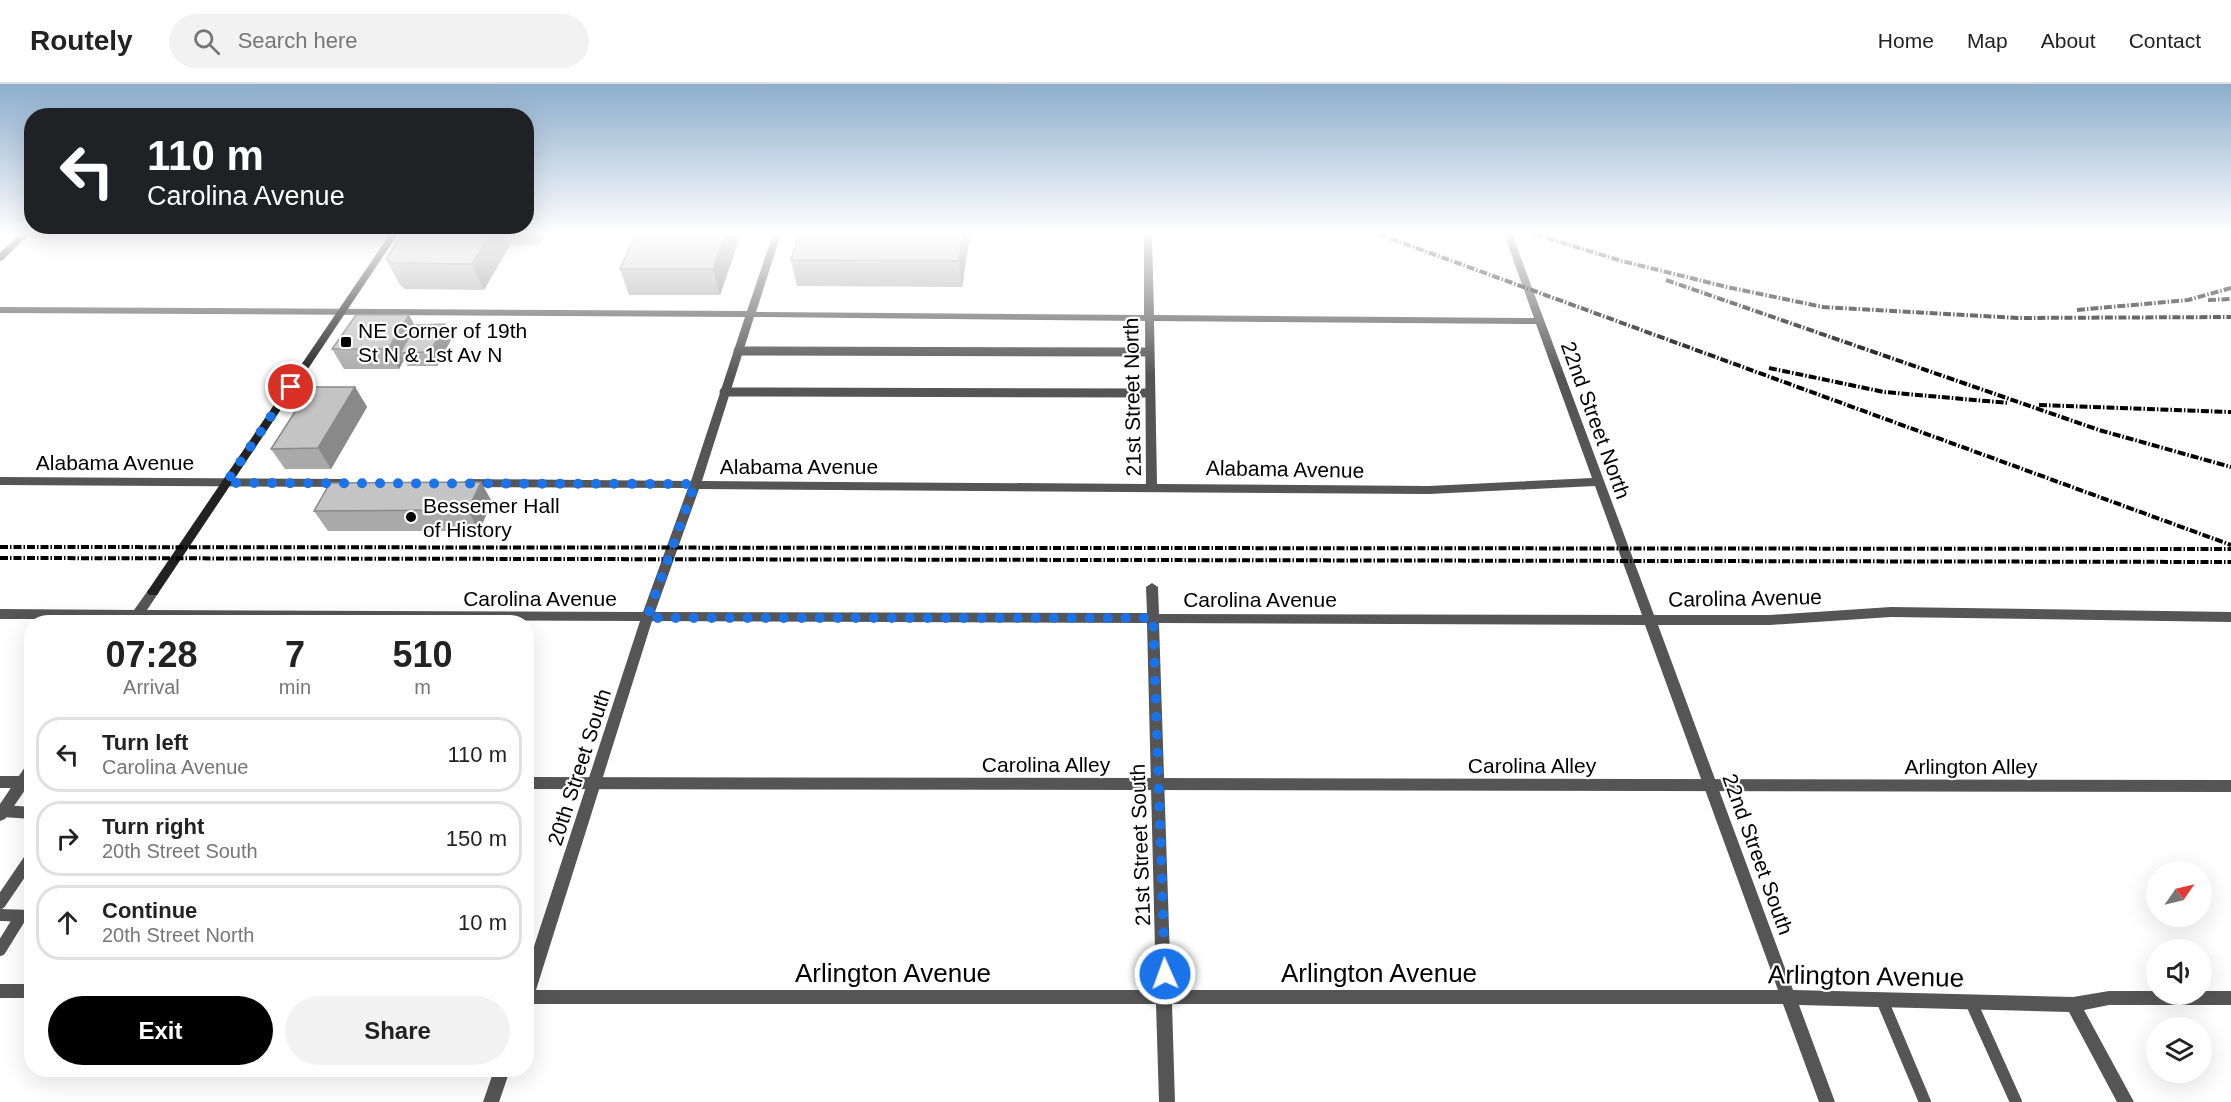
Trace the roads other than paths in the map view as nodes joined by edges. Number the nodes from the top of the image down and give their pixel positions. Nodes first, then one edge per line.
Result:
1 (362, 282) edge
2 (761, 282) edge
3 (1149, 282) edge
4 (1525, 282) edge
5 (0, 310) edge
6 (342, 311) junction
7 (750, 314) junction
8 (1149, 318) junction
9 (1540, 321) junction
10 (738, 351) junction
11 (1149, 352) junction
12 (724, 392) junction
13 (1150, 393) junction
14 (0, 481) edge
15 (1597, 482) junction
16 (226, 483) junction
17 (355, 483) edge
18 (461, 483) edge
19 (695, 484) junction
20 (1152, 488) junction
21 (1152, 587) dead end
22 (0, 614) edge
23 (27, 615) edge
24 (138, 615) edge
25 (2231, 617) edge
26 (534, 618) edge
27 (647, 618) junction
28 (1153, 618) junction
29 (1649, 620) junction
30 (0, 782) edge
31 (24, 782) edge
32 (534, 783) edge
33 (596, 783) junction
34 (1159, 784) junction
35 (1710, 785) junction
36 (24, 786) edge
37 (2231, 786) edge
38 (1, 813) edge
39 (24, 813) edge
40 (24, 868) edge
41 (0, 903) edge
42 (0, 915) edge
43 (24, 916) edge
44 (24, 919) edge
45 (0, 950) edge
46 (534, 973) edge
47 (0, 991) edge
48 (24, 991) edge
49 (534, 997) edge
50 (1788, 997) junction
51 (1166, 998) junction
52 (2231, 998) edge
53 (1882, 1000) junction
54 (1971, 1002) junction
55 (2073, 1005) junction
56 (500, 1077) edge
57 (491, 1102) edge
58 (1167, 1102) edge
59 (1827, 1102) edge
60 (1925, 1102) edge
61 (2016, 1102) edge
62 (2126, 1102) edge

1 - 6 street
2 - 7 street, 20th Street South
3 - 8 street, 21st Street North
4 - 9 street, 22nd Street North
5 - 6 street
6 - 7 street
6 - 16 street
7 - 8 street
7 - 10 street, 20th Street South
8 - 9 street
8 - 11 street, 21st Street North
9 - 15 street, 22nd Street North
10 - 11 lane
10 - 12 street, 20th Street South
11 - 13 street, 21st Street North
12 - 13 lane
12 - 19 street, 20th Street South
13 - 20 street, 21st Street North
14 - 16 street, Alabama Avenue
15 - 20 street, Alabama Avenue
15 - 29 street, 22nd Street North
16 - 17 street, Alabama Avenue
16 - 24 street
18 - 19 street, Alabama Avenue
19 - 20 street, Alabama Avenue
19 - 27 street, 20th Street South
21 - 28 street, 21st Street South
22 - 23 street, Carolina Avenue
25 - 29 street, Carolina Avenue
26 - 27 street, Carolina Avenue
27 - 28 street, Carolina Avenue
27 - 33 street, 20th Street South
28 - 29 street, Carolina Avenue
28 - 34 street, 21st Street South
29 - 35 street, 22nd Street South
30 - 31 lane
32 - 33 lane, Carolina Alley
33 - 34 lane, Carolina Alley
33 - 46 street, 20th Street South
34 - 35 lane, Carolina Alley
34 - 51 street, 21st Street South
35 - 37 lane, Arlington Alley
35 - 50 street, 22nd Street South
36 - 38 street
38 - 39 lane
40 - 41 lane
42 - 43 lane
44 - 45 lane
47 - 48 street
49 - 51 street, Arlington Avenue
50 - 51 street, Arlington Avenue
50 - 53 street, Arlington Avenue
50 - 59 street, 22nd Street South
51 - 58 street, 21st Street South
52 - 55 street, Arlington Avenue
53 - 54 street, Arlington Avenue
53 - 60 lane
54 - 55 street, Arlington Avenue
54 - 61 lane
55 - 62 street
56 - 57 street

